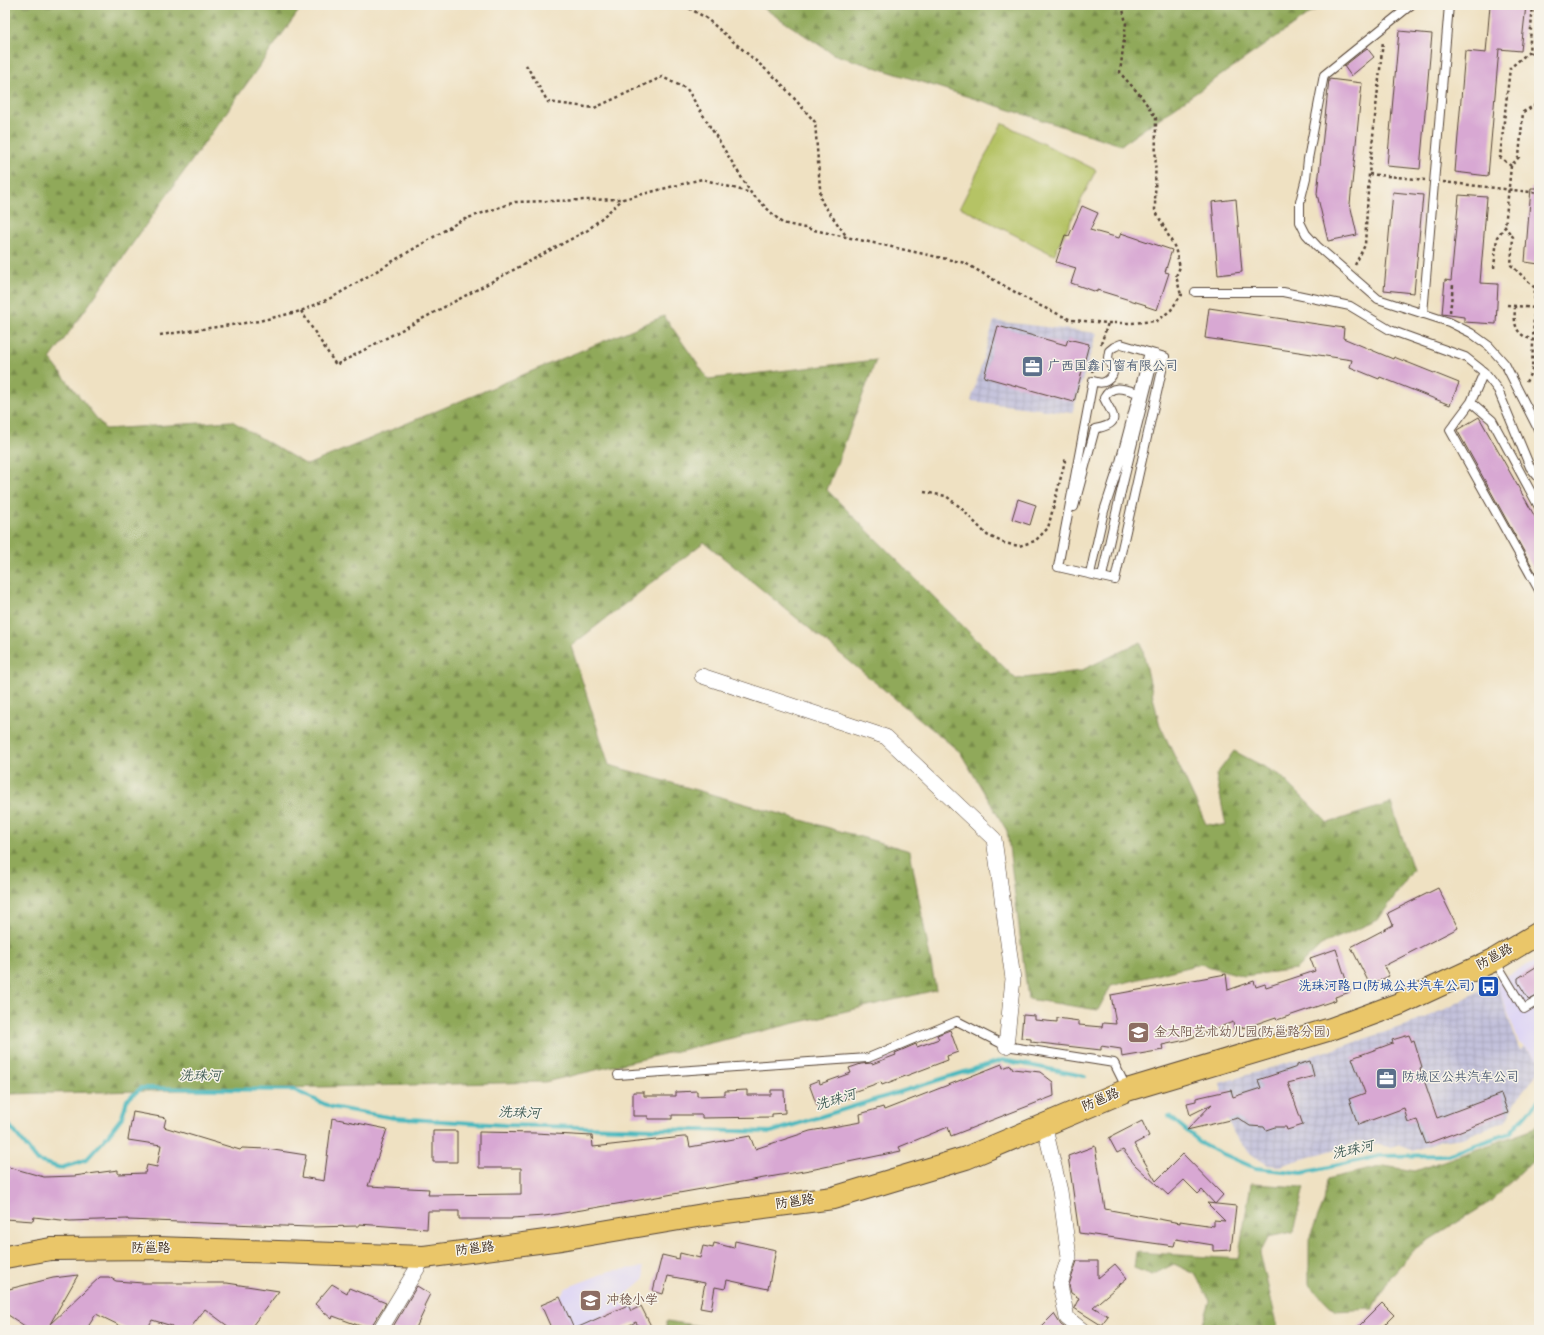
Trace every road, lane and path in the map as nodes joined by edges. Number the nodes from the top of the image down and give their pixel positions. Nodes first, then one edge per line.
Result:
1 (684, 5) edge
2 (1122, 5) edge
3 (1411, 5) edge
4 (1449, 5) edge
5 (1533, 5) edge
6 (1384, 25) junction
7 (1528, 52) junction
8 (1539, 60) edge
9 (526, 65) dead end
10 (1539, 102) edge
11 (1511, 166) junction
12 (1369, 174) junction
13 (1434, 181) junction
14 (1508, 190) junction
15 (751, 193) junction
16 (1539, 193) edge
17 (623, 199) junction
18 (1504, 227) junction
19 (847, 237) junction
20 (1494, 268) dead end
21 (1351, 274) junction
22 (1453, 285) dead end
23 (1195, 292) joint
24 (1181, 295) junction
25 (1507, 305) dead end
26 (1515, 306) junction
27 (1535, 308) junction
28 (301, 311) junction
29 (1423, 314) junction
30 (1448, 322) junction
31 (160, 335) dead end
32 (1534, 340) junction
33 (1152, 353) junction
34 (1096, 359) dead end
35 (1484, 372) junction
36 (1091, 374) dead end
37 (1138, 392) junction
38 (1520, 393) junction
39 (1471, 402) junction
40 (1539, 431) edge
41 (1067, 453) dead end
42 (1539, 478) edge
43 (924, 492) dead end
44 (1539, 507) edge
45 (1058, 567) junction
46 (1090, 574) junction
47 (1102, 577) junction
48 (1539, 590) edge
49 (702, 676) dead end
50 (1539, 933) edge
51 (1494, 960) junction
52 (1539, 1000) edge
53 (1006, 1046) junction
54 (618, 1074) dead end
55 (1127, 1090) junction
56 (1044, 1125) junction
57 (5, 1257) edge
58 (424, 1257) junction
59 (380, 1330) edge
60 (1082, 1330) edge

1 - 19 path
2 - 24 path
3 - 6 lane
4 - 13 lane
5 - 7 path
6 - 12 path
6 - 21 lane
7 - 8 path
7 - 11 path
9 - 15 path
10 - 11 path
11 - 14 path
12 - 13 path
12 - 21 path
13 - 14 path
13 - 29 lane
14 - 16 path
14 - 18 path
15 - 17 path
15 - 19 path
17 - 28 path
17 - 28 path
18 - 20 path
18 - 27 path
19 - 24 path
21 - 29 lane
22 - 30 path
23 - 24 path
23 - 35 lane
25 - 26 path
26 - 27 path
26 - 32 path
27 - 32 path
28 - 31 path
29 - 30 lane
30 - 38 lane
32 - 38 path
33 - 37 lane
33 - 45 lane
33 - 47 lane
33 - 47 lane
34 - 36 path
35 - 39 lane
35 - 42 lane
37 - 45 lane
37 - 46 lane
38 - 40 lane
39 - 44 lane
39 - 48 lane
41 - 43 path
45 - 46 lane
46 - 47 lane
49 - 53 street
50 - 51 highway, 防邕路
51 - 52 lane
51 - 55 highway, 防邕路
53 - 54 lane
53 - 55 lane
55 - 56 highway, 防邕路
56 - 58 highway, 防邕路
56 - 60 street
57 - 58 highway, 防邕路
58 - 59 street

